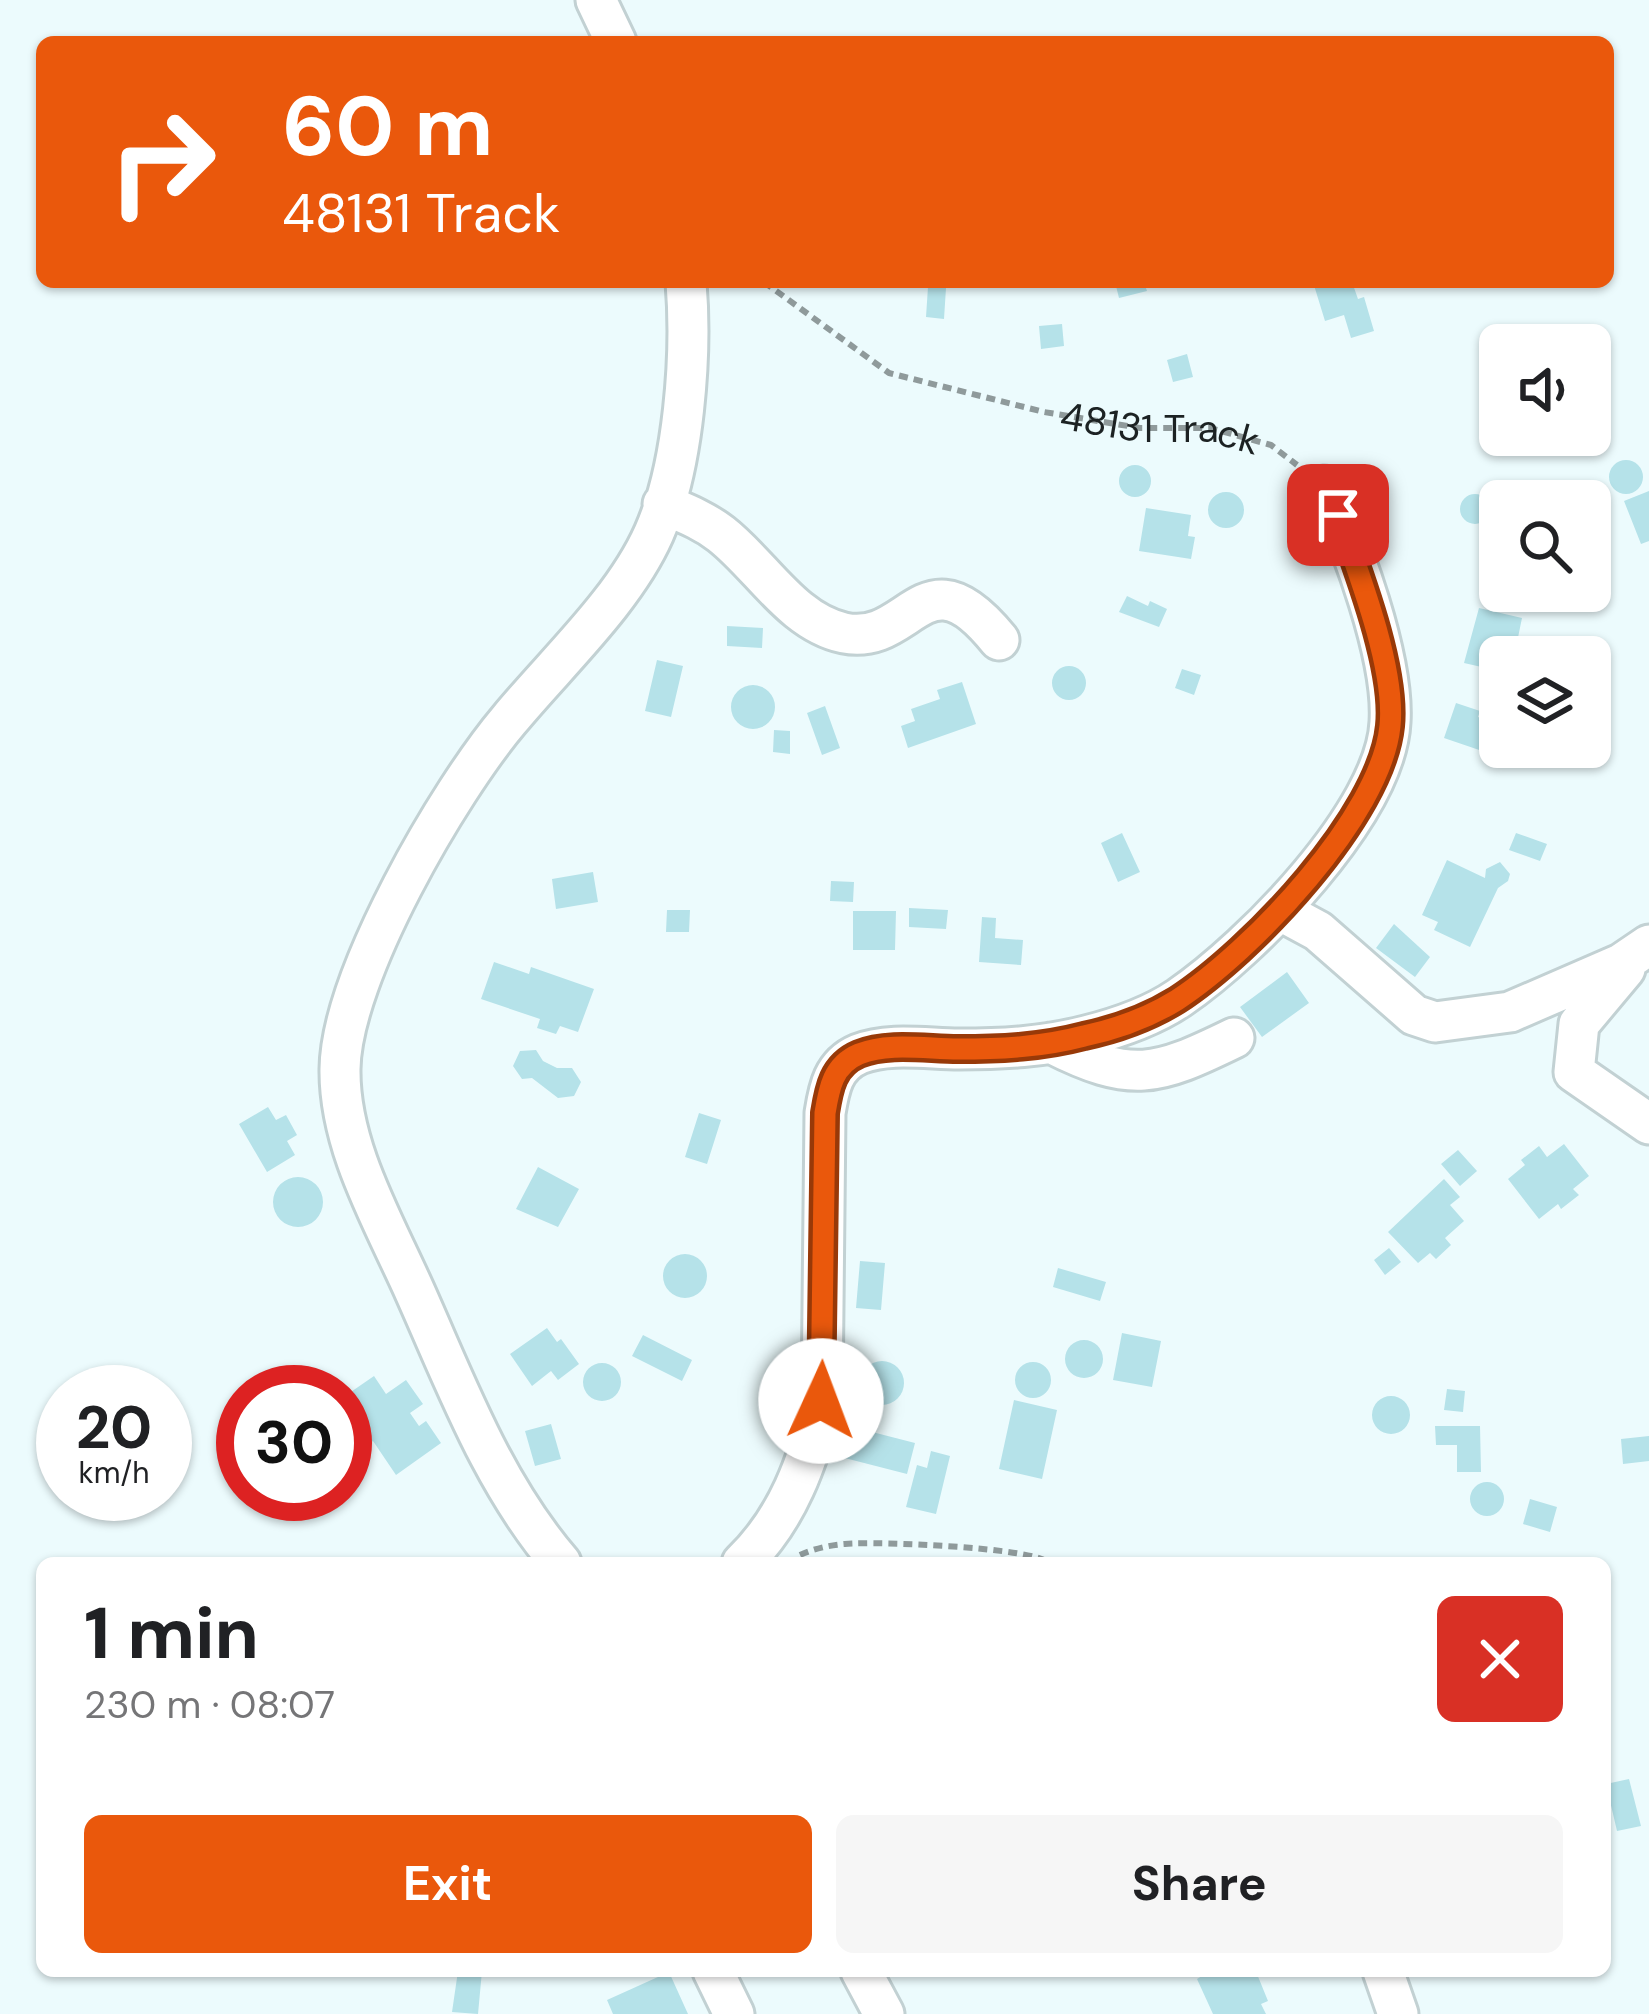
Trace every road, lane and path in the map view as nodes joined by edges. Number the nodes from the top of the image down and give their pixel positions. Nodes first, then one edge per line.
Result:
1 (596, 0) edge
2 (613, 36) edge
3 (686, 288) edge
4 (772, 288) edge
5 (1324, 485) joint
6 (663, 504) junction
7 (1000, 640) dead end
8 (1279, 910) junction
9 (1647, 943) edge
10 (1234, 1038) dead end
11 (1052, 1043) junction
12 (1649, 1124) edge
13 (557, 1557) edge
14 (748, 1557) edge
15 (796, 1557) edge
16 (1043, 1557) edge
17 (715, 1977) edge
18 (864, 1977) edge
19 (1385, 1977) edge
20 (734, 2014) edge
21 (884, 2014) edge
22 (1398, 2014) edge

1 - 2 street
3 - 6 street
4 - 5 path, 48131 Track
5 - 8 street
6 - 7 street
6 - 13 street
8 - 9 street
8 - 11 street
9 - 12 street
10 - 11 street
11 - 14 street
15 - 16 path
17 - 20 street
18 - 21 street
19 - 22 street

